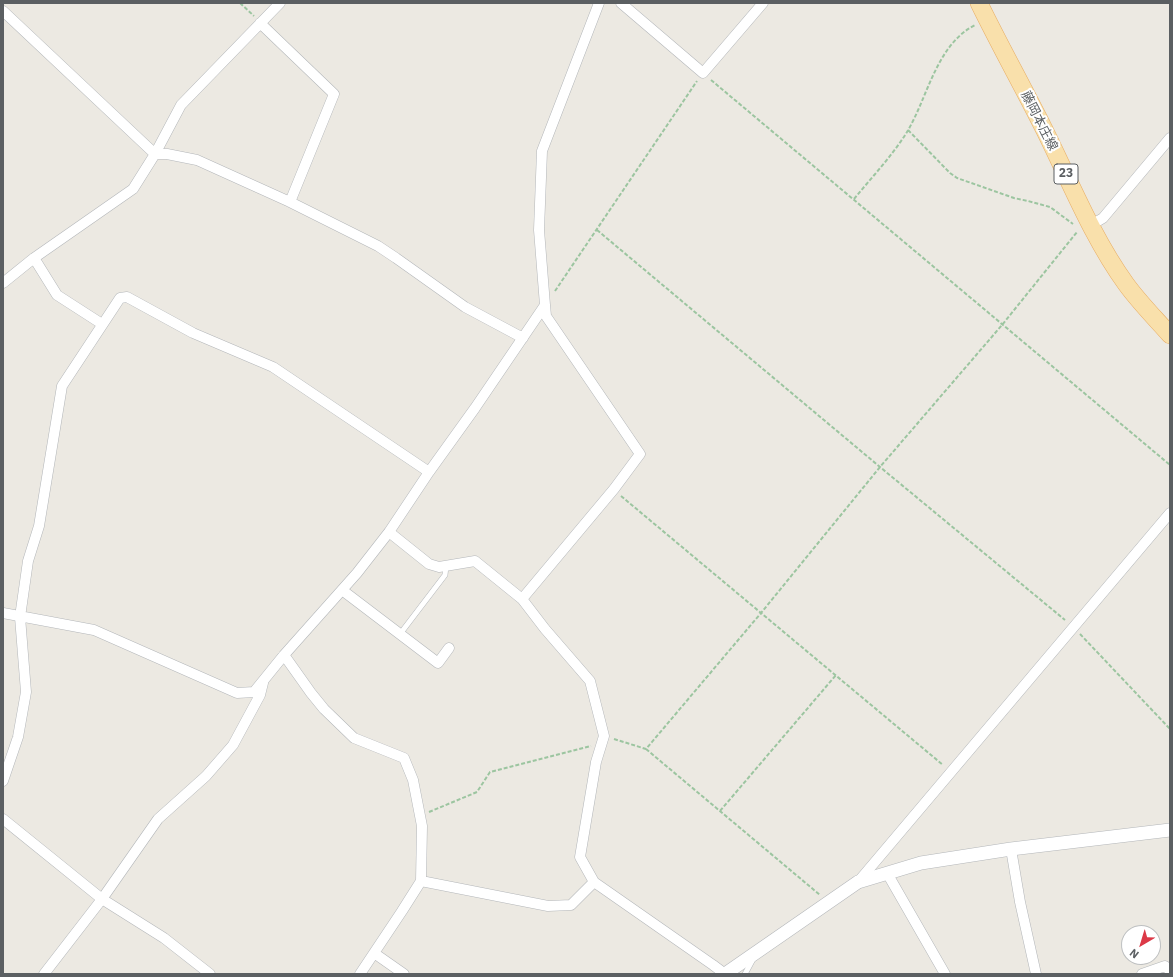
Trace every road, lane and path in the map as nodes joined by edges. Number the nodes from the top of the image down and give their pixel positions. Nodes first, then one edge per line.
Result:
1 (240, 3) edge
2 (280, 3) edge
3 (598, 3) edge
4 (621, 3) edge
5 (763, 3) edge
6 (979, 3) edge
7 (3, 11) edge
8 (986, 19) junction
9 (260, 22) junction
10 (703, 73) junction
11 (908, 130) junction
12 (1170, 138) edge
13 (155, 154) junction
14 (854, 199) junction
15 (290, 202) junction
16 (1085, 227) junction
17 (597, 230) junction
18 (34, 258) junction
19 (3, 283) edge
20 (545, 305) junction
21 (102, 324) junction
22 (1002, 325) junction
23 (1170, 335) edge
24 (522, 338) junction
25 (1170, 465) edge
26 (880, 467) junction
27 (429, 472) junction
28 (614, 489) junction
29 (1170, 513) edge
30 (389, 532) junction
31 (446, 566) junction
32 (342, 590) junction
33 (522, 599) junction
34 (3, 613) edge
35 (761, 613) junction
36 (20, 617) junction
37 (1074, 627) junction
38 (400, 634) junction
39 (450, 648) dead end
40 (284, 654) junction
41 (836, 675) junction
42 (264, 680) junction
43 (1170, 729) edge
44 (603, 739) junction
45 (646, 749) junction
46 (952, 772) junction
47 (3, 781) edge
48 (720, 811) junction
49 (420, 816) junction
50 (3, 819) edge
51 (1170, 830) edge
52 (1011, 849) junction
53 (888, 873) junction
54 (421, 882) junction
55 (594, 882) junction
56 (858, 882) junction
57 (102, 899) junction
58 (829, 902) junction
59 (760, 949) junction
60 (374, 953) junction
61 (1168, 967) edge
62 (44, 974) edge
63 (210, 974) edge
64 (360, 974) edge
65 (404, 974) edge
66 (725, 974) edge
67 (745, 974) edge
68 (945, 974) edge
69 (1036, 974) edge
70 (1142, 974) edge

1 - 9 path
2 - 9 street
3 - 20 street
4 - 10 street
5 - 10 street
6 - 8 main road, 藤岡本庄線 / 23
7 - 13 street
8 - 11 path
8 - 16 main road, 藤岡本庄線 / 23
9 - 13 street
9 - 15 street
10 - 14 path
10 - 17 path
11 - 14 path
11 - 16 path
12 - 16 street
13 - 15 street
13 - 18 street
14 - 22 path
15 - 24 street
16 - 22 path
16 - 23 main road, 藤岡本庄線 / 23
17 - 20 path
17 - 26 path
18 - 19 street
18 - 21 street
20 - 24 street
20 - 28 street
21 - 27 street
21 - 36 street
22 - 25 path
22 - 26 path
24 - 27 street
26 - 35 path
26 - 37 path
27 - 30 street
28 - 33 street
28 - 35 path
29 - 37 street
30 - 31 street
30 - 32 street
31 - 33 street
31 - 38 lane
32 - 38 street
32 - 40 street
33 - 44 street
34 - 36 street
35 - 41 path
35 - 45 path
36 - 42 street
36 - 47 street
37 - 43 path
37 - 46 street
38 - 39 street
40 - 42 street
40 - 49 street
41 - 46 path
41 - 48 path
42 - 57 street
44 - 45 path
44 - 49 path
44 - 55 street
45 - 48 path
46 - 56 street
48 - 58 path
49 - 54 street
50 - 57 street
51 - 52 street
52 - 53 street
52 - 69 street
53 - 56 street
53 - 68 street
54 - 55 street
54 - 60 street
55 - 66 street
56 - 58 street
57 - 62 street
57 - 63 street
58 - 59 street
59 - 66 street
59 - 67 lane
60 - 64 street
60 - 65 street
61 - 70 street

